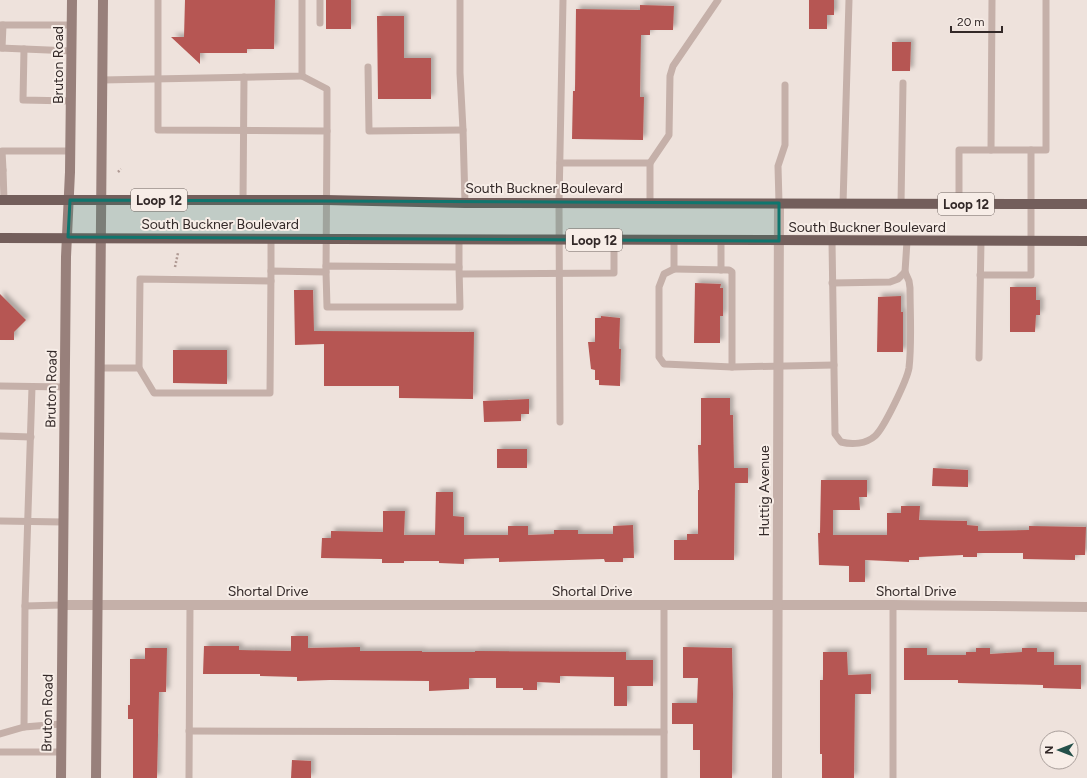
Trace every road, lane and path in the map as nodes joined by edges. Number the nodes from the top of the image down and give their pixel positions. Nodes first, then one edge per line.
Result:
1 (72, 0) edge
2 (103, 0) edge
3 (158, 0) edge
4 (302, 0) edge
5 (320, 0) edge
6 (460, 0) edge
7 (563, 0) edge
8 (718, 0) edge
9 (850, 0) edge
10 (992, 0) edge
11 (1046, 0) edge
12 (320, 23) dead end
13 (2, 25) edge
14 (72, 25) junction
15 (1, 48) edge
16 (24, 49) junction
17 (72, 51) junction
18 (368, 67) dead end
19 (302, 76) junction
20 (244, 77) junction
21 (158, 79) junction
22 (102, 80) junction
23 (903, 83) dead end
24 (785, 85) dead end
25 (71, 101) junction
26 (463, 130) junction
27 (244, 131) junction
28 (327, 131) junction
29 (991, 150) junction
30 (1031, 150) junction
31 (71, 151) junction
32 (560, 163) junction
33 (650, 163) junction
34 (1, 170) edge
35 (121, 170) dead end
36 (118, 172) dead end
37 (2, 200) edge
38 (70, 200) junction
39 (101, 200) junction
40 (326, 200) junction
41 (243, 201) junction
42 (559, 202) junction
43 (465, 203) junction
44 (650, 203) junction
45 (779, 203) junction
46 (843, 204) junction
47 (901, 204) junction
48 (959, 204) junction
49 (1031, 204) junction
50 (1087, 204) edge
51 (68, 237) junction
52 (101, 237) junction
53 (0, 238) edge
54 (326, 238) junction
55 (271, 239) junction
56 (459, 239) junction
57 (559, 240) junction
58 (614, 240) junction
59 (674, 241) junction
60 (721, 241) junction
61 (779, 241) junction
62 (832, 241) junction
63 (907, 241) junction
64 (981, 241) junction
65 (1031, 241) junction
66 (1087, 241) edge
67 (178, 253) dead end
68 (175, 268) dead end
69 (326, 269) junction
70 (674, 269) junction
71 (460, 270) junction
72 (721, 270) junction
73 (270, 271) junction
74 (905, 272) junction
75 (559, 273) junction
76 (980, 275) junction
77 (270, 281) junction
78 (832, 283) junction
79 (979, 358) dead end
80 (834, 365) junction
81 (778, 366) junction
82 (732, 367) junction
83 (100, 368) junction
84 (139, 368) junction
85 (0, 386) edge
86 (32, 387) junction
87 (65, 387) junction
88 (560, 422) dead end
89 (0, 436) edge
90 (31, 437) junction
91 (0, 521) edge
92 (28, 522) junction
93 (63, 522) junction
94 (62, 605) junction
95 (97, 605) junction
96 (190, 605) junction
97 (664, 605) junction
98 (778, 605) junction
99 (893, 605) junction
100 (25, 606) junction
101 (1087, 607) edge
102 (61, 724) junction
103 (24, 728) junction
104 (189, 731) junction
105 (664, 732) junction
106 (0, 734) edge
107 (0, 752) edge
108 (61, 752) junction
109 (60, 778) edge
110 (96, 778) edge
111 (189, 778) edge
112 (664, 778) edge
113 (777, 778) edge
114 (892, 778) edge

1 - 14 main road, Bruton Road
2 - 22 main road
3 - 21 lane
4 - 19 lane
5 - 12 lane
6 - 26 lane
7 - 32 lane
8 - 33 lane
9 - 46 lane
10 - 29 lane
11 - 30 lane
13 - 14 lane
13 - 15 lane
14 - 17 main road, Bruton Road
15 - 16 lane
16 - 17 lane
16 - 25 lane
17 - 25 main road, Bruton Road
18 - 26 lane
19 - 20 lane
19 - 28 lane
20 - 21 lane
20 - 27 lane
21 - 22 lane
21 - 27 lane
22 - 39 main road
23 - 47 lane
24 - 45 lane
25 - 31 main road, Bruton Road
26 - 43 lane
27 - 28 lane
27 - 41 lane
28 - 40 lane
29 - 30 lane
29 - 48 lane
30 - 49 lane
31 - 34 lane
31 - 38 main road, Bruton Road
32 - 33 lane
32 - 42 lane
33 - 44 lane
34 - 37 lane
35 - 36 path
37 - 38 main road, South Buckner Boulevard / Loop 12
38 - 39 main road, South Buckner Boulevard / Loop 12
38 - 51 main road, Bruton Road
39 - 41 main road, South Buckner Boulevard / Loop 12
39 - 52 main road
40 - 41 main road, South Buckner Boulevard / Loop 12
40 - 43 main road, South Buckner Boulevard / Loop 12
40 - 54 lane
42 - 43 main road, South Buckner Boulevard / Loop 12
42 - 44 main road, South Buckner Boulevard / Loop 12
42 - 57 lane
44 - 45 main road, South Buckner Boulevard / Loop 12
45 - 46 main road, South Buckner Boulevard / Loop 12
45 - 61 street, Huttig Avenue
46 - 47 main road, South Buckner Boulevard / Loop 12
47 - 48 main road, South Buckner Boulevard / Loop 12
48 - 49 main road, South Buckner Boulevard / Loop 12
49 - 50 main road, South Buckner Boulevard / Loop 12
49 - 65 lane
51 - 52 main road, South Buckner Boulevard / Loop 12
51 - 53 main road, South Buckner Boulevard / Loop 12
51 - 87 main road, Bruton Road
52 - 55 main road, South Buckner Boulevard / Loop 12
52 - 83 main road
54 - 55 main road, South Buckner Boulevard / Loop 12
54 - 56 main road, South Buckner Boulevard / Loop 12
54 - 69 lane
55 - 73 lane
56 - 57 main road, South Buckner Boulevard / Loop 12
56 - 71 lane
57 - 58 main road, South Buckner Boulevard / Loop 12
57 - 75 lane
58 - 59 main road, South Buckner Boulevard / Loop 12
58 - 75 lane
59 - 60 main road, South Buckner Boulevard / Loop 12
59 - 70 lane
60 - 61 main road, South Buckner Boulevard / Loop 12
60 - 72 lane
61 - 62 main road, South Buckner Boulevard / Loop 12
61 - 81 street, Huttig Avenue
62 - 63 main road, South Buckner Boulevard / Loop 12
62 - 78 lane
63 - 64 main road, South Buckner Boulevard / Loop 12
63 - 74 lane
64 - 65 main road, South Buckner Boulevard / Loop 12
64 - 76 lane
65 - 66 main road, South Buckner Boulevard / Loop 12
65 - 76 lane
67 - 68 path
69 - 71 lane
69 - 71 lane
69 - 73 lane
70 - 72 lane
70 - 82 lane
71 - 75 lane
72 - 82 lane
73 - 77 lane
74 - 78 lane
74 - 80 lane
75 - 88 lane
76 - 79 lane
77 - 84 lane
77 - 84 lane
78 - 80 lane
80 - 81 lane
81 - 82 lane
81 - 98 street, Huttig Avenue
83 - 84 lane
83 - 95 main road
85 - 86 lane
86 - 87 lane
86 - 90 lane
87 - 93 main road, Bruton Road
89 - 90 lane
90 - 92 lane
91 - 92 lane
92 - 93 lane
92 - 100 lane
93 - 94 main road, Bruton Road
94 - 95 street, Shortal Drive
94 - 100 lane
94 - 102 main road, Bruton Road
95 - 96 street, Shortal Drive
95 - 110 main road
96 - 97 street, Shortal Drive
96 - 104 lane
97 - 98 street, Shortal Drive
97 - 105 lane
98 - 99 street, Shortal Drive
98 - 113 street, Huttig Avenue
99 - 101 street, Shortal Drive
99 - 114 lane
100 - 103 lane
102 - 103 lane
102 - 108 main road, Bruton Road
103 - 106 lane
104 - 105 lane
104 - 111 lane
105 - 112 lane
107 - 108 lane
108 - 109 main road, Bruton Road

